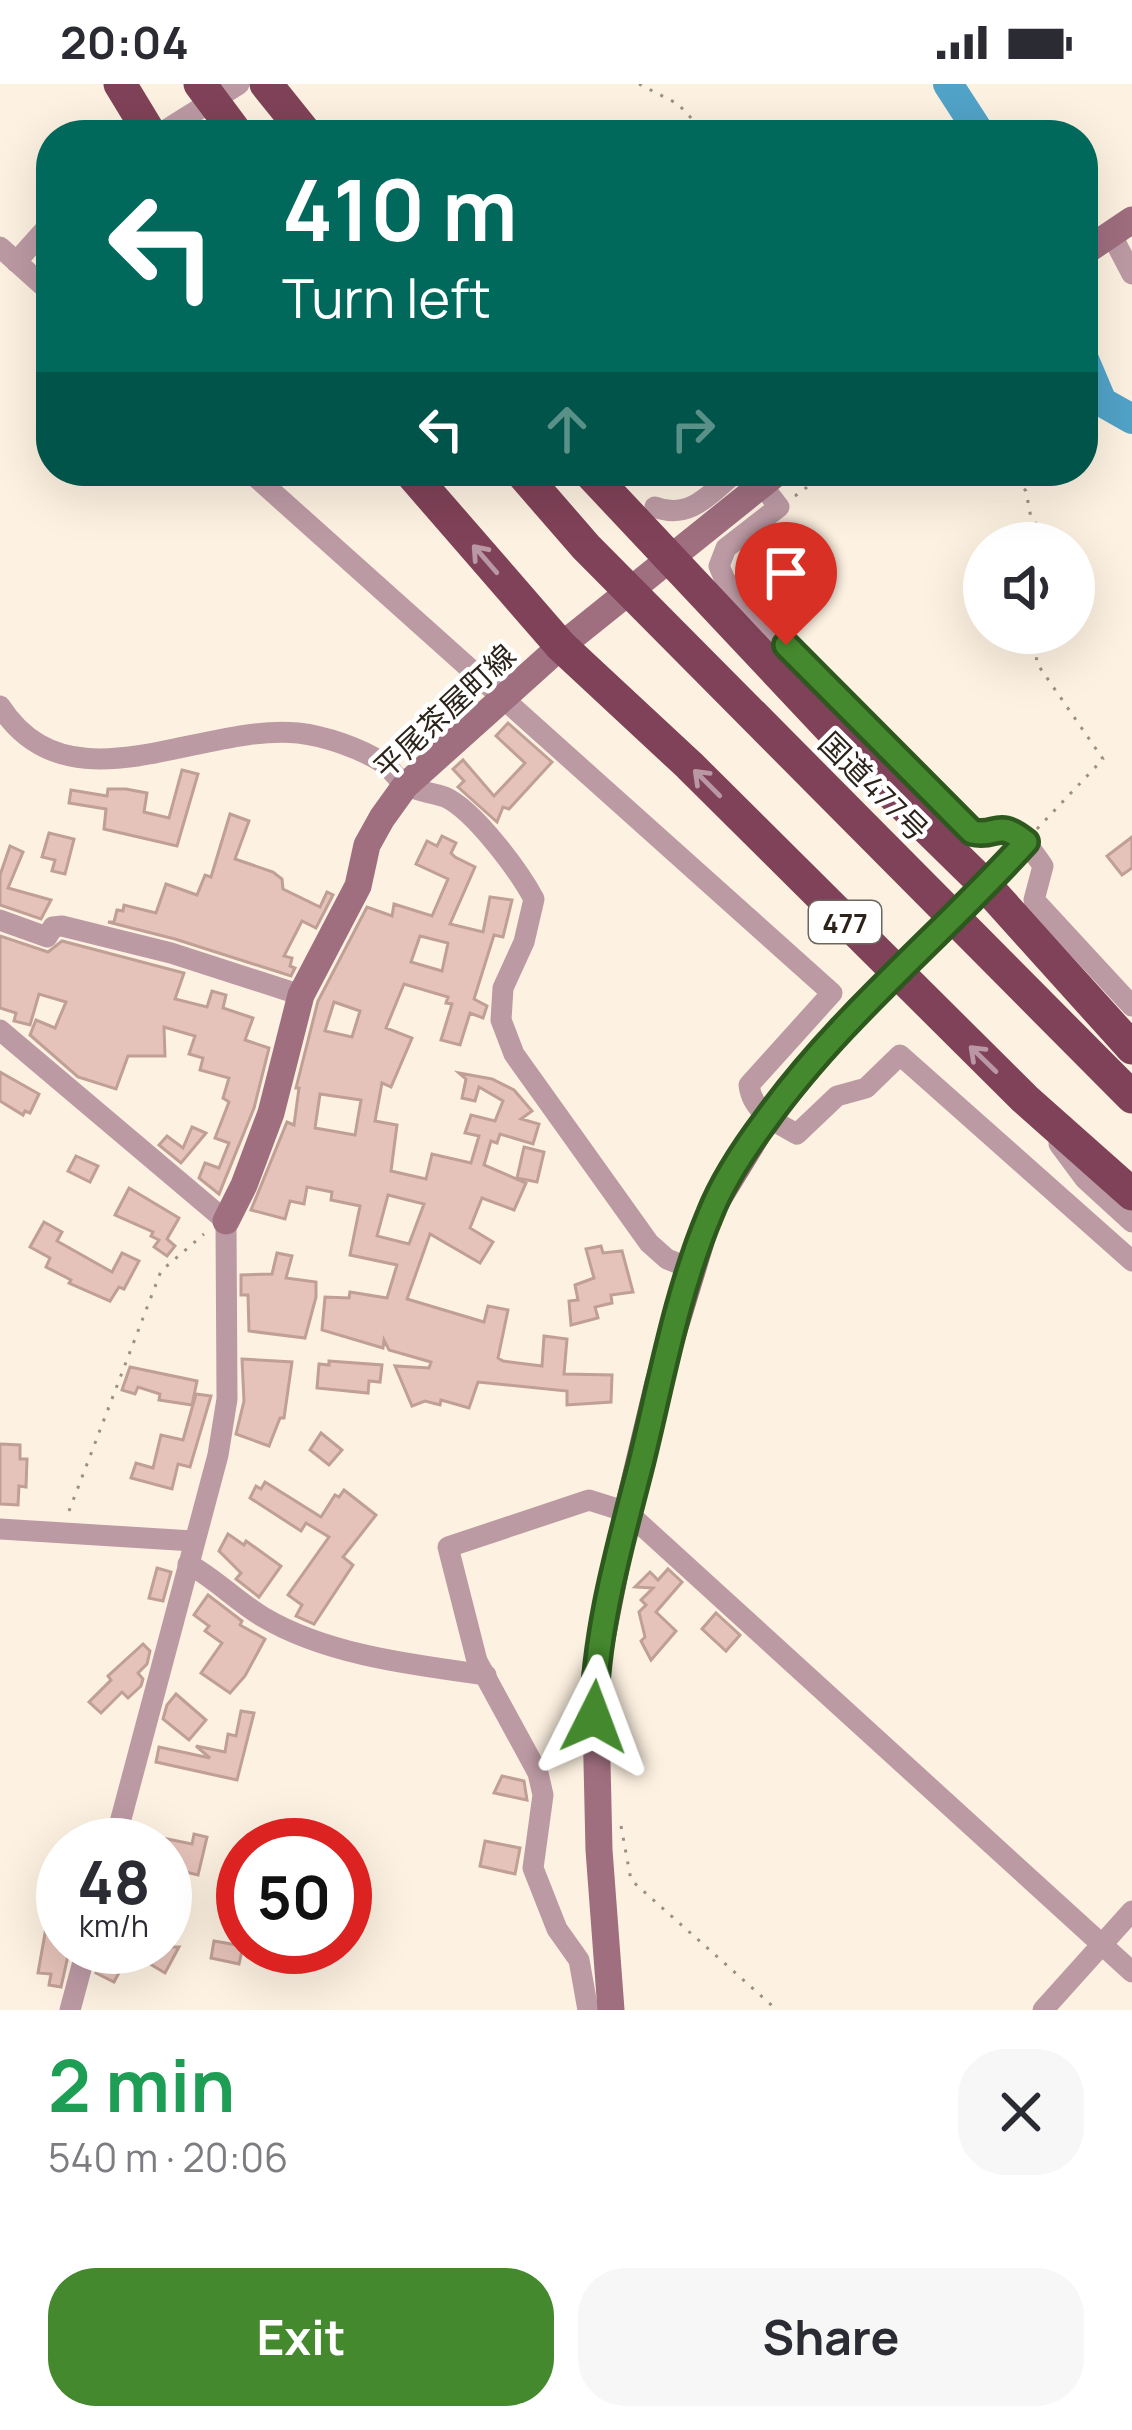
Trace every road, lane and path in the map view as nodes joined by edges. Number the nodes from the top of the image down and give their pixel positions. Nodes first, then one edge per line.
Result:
1 (120, 84) edge
2 (200, 84) edge
3 (239, 84) edge
4 (266, 84) edge
5 (639, 84) edge
6 (144, 120) edge
7 (179, 120) edge
8 (227, 120) edge
9 (295, 120) edge
10 (693, 120) edge
11 (36, 234) edge
12 (1106, 237) edge
13 (8, 255) edge
14 (1132, 274) edge
15 (36, 280) edge
16 (266, 486) edge
17 (422, 486) edge
18 (533, 486) edge
19 (602, 486) edge
20 (734, 486) edge
21 (745, 486) edge
22 (765, 486) edge
23 (808, 486) edge
24 (1022, 486) edge
25 (655, 507) dead end
26 (779, 507) junction
27 (1035, 522) edge
28 (672, 559) junction
29 (561, 646) junction
30 (1037, 654) edge
31 (503, 698) junction
32 (0, 706) edge
33 (406, 786) junction
34 (1026, 842) junction
35 (986, 886) junction
36 (0, 920) edge
37 (897, 974) junction
38 (301, 994) junction
39 (1132, 1006) edge
40 (0, 1030) edge
41 (1132, 1048) edge
42 (1132, 1097) edge
43 (1025, 1099) junction
44 (767, 1118) junction
45 (1132, 1194) edge
46 (226, 1221) junction
47 (1132, 1222) edge
48 (1132, 1261) edge
49 (692, 1269) junction
50 (627, 1512) junction
51 (0, 1529) edge
52 (60, 1533) junction
53 (190, 1552) junction
54 (486, 1675) junction
55 (619, 1811) dead end
56 (120, 1818) edge
57 (1132, 1911) edge
58 (1102, 1945) junction
59 (1132, 1972) edge
60 (80, 1974) edge
61 (70, 2010) edge
62 (588, 2010) edge
63 (611, 2010) edge
64 (777, 2010) edge
65 (1043, 2010) edge

1 - 6 highway
2 - 8 highway
3 - 7 street
4 - 9 highway
5 - 10 path
11 - 13 street
12 - 14 street
13 - 15 street
16 - 31 street
29 -> 17 highway, 477
18 - 42 highway, 国道477号 / 477
19 - 28 highway
20 - 25 street
21 - 28 main road, 平尾茶屋町線
22 - 26 street
23 - 26 path
24 - 27 path
26 - 34 street
28 - 29 main road, 平尾茶屋町線
28 - 35 highway
29 - 31 main road, 平尾茶屋町線
37 -> 29 highway, 477
30 - 34 path
31 - 33 main road, 平尾茶屋町線
31 - 44 street
32 - 33 street
33 - 38 main road, 平尾茶屋町線
33 - 49 street
34 - 35 street
34 - 39 street
35 - 37 main road
35 - 41 highway
36 - 38 street
43 -> 37 highway, 477
37 - 44 main road
38 - 46 main road, 平尾茶屋町線
40 - 46 street
43 - 45 highway, 477
43 - 47 street
44 - 48 street
44 - 49 main road
46 - 52 path
46 - 53 street
49 - 50 main road
50 - 54 street
50 - 58 street
50 - 63 main road
51 - 52 street
52 - 53 street
53 - 54 street
53 - 56 street
54 - 62 street
55 - 64 path
57 - 58 street
58 - 59 street
58 - 65 street
60 - 61 street

